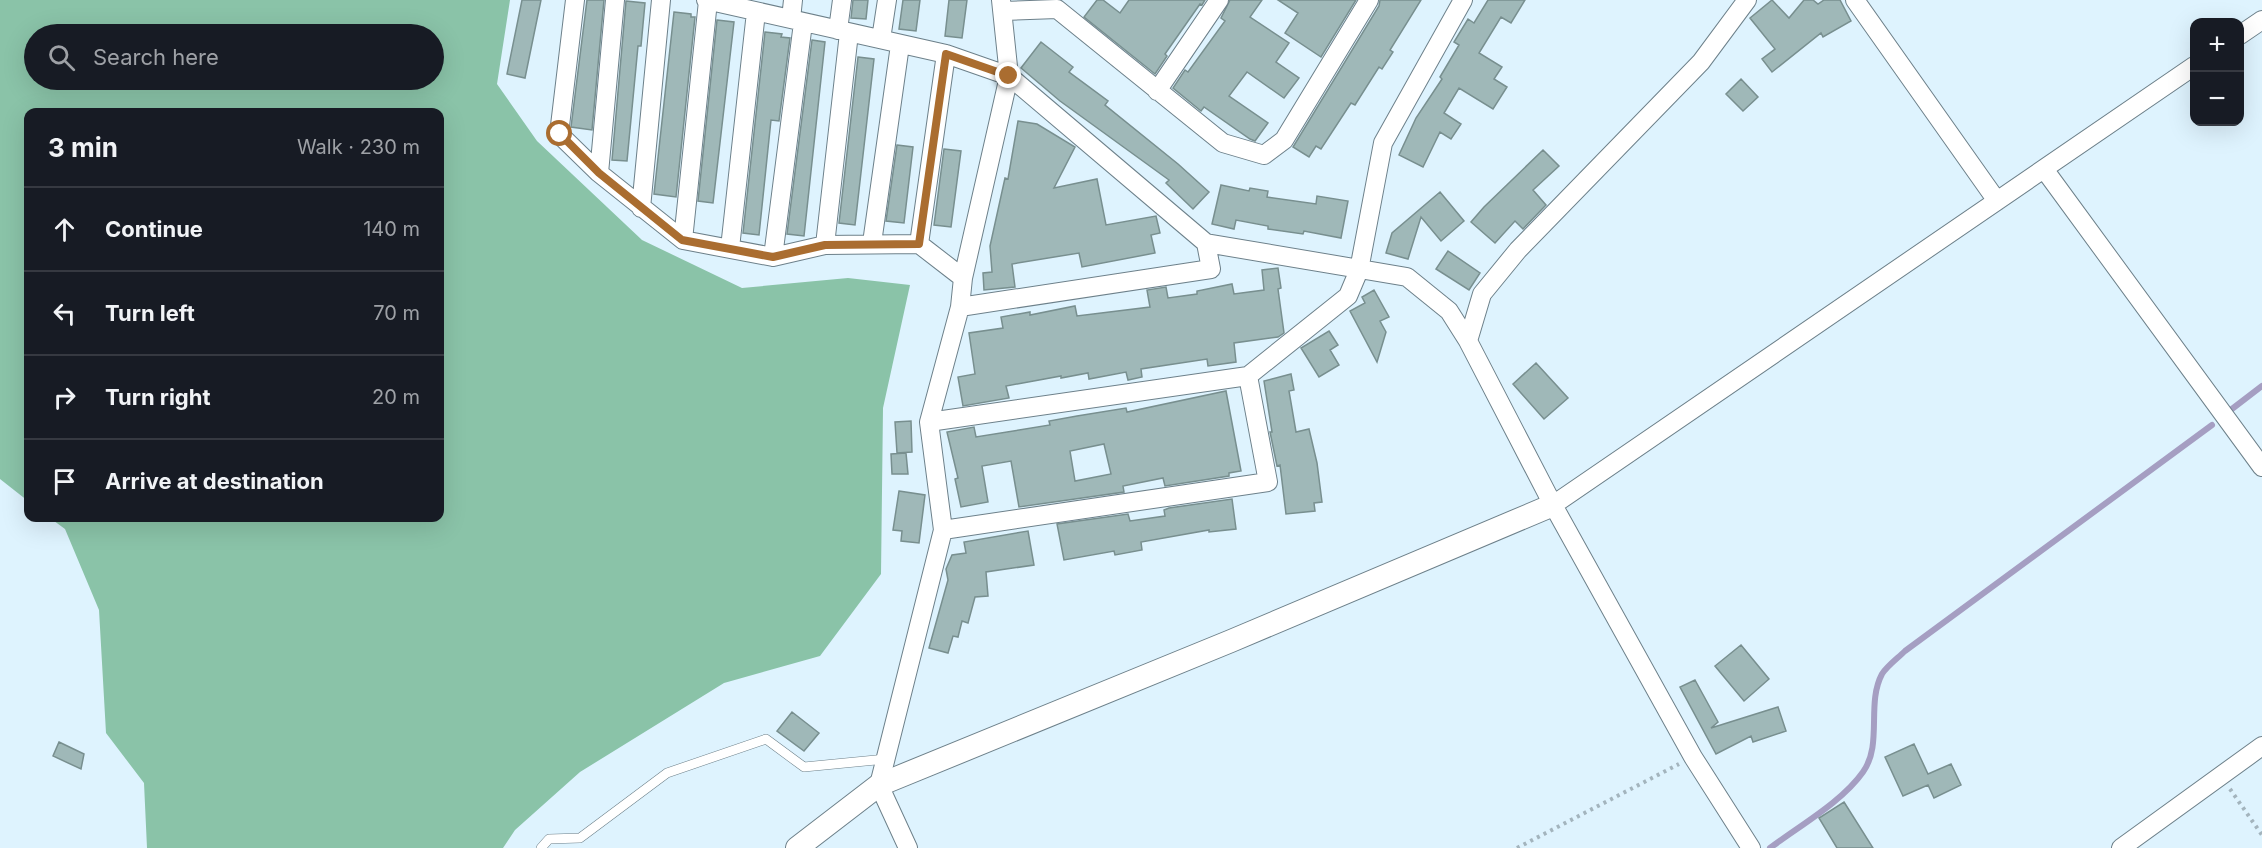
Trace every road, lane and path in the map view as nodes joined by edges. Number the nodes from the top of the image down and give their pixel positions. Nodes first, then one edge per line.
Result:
1 (574, 0) edge
2 (615, 0) edge
3 (661, 0) edge
4 (707, 0) edge
5 (793, 0) edge
6 (842, 0) edge
7 (887, 0) edge
8 (1219, 0) edge
9 (1369, 0) edge
10 (1463, 0) edge
11 (1747, 0) edge
12 (1855, 0) edge
13 (1060, 4) edge
14 (1001, 5) edge
15 (747, 7) edge
16 (2262, 20) edge
17 (797, 21) junction
18 (844, 32) junction
19 (2244, 32) edge
20 (881, 39) junction
21 (900, 45) junction
22 (946, 54) junction
23 (2190, 69) edge
24 (1009, 76) junction
25 (1157, 91) junction
26 (2044, 169) junction
27 (599, 173) junction
28 (1997, 201) junction
29 (641, 208) junction
30 (682, 240) junction
31 (872, 243) junction
32 (1206, 243) junction
33 (919, 244) junction
34 (825, 245) junction
35 (730, 248) junction
36 (773, 257) junction
37 (1359, 270) junction
38 (963, 278) junction
39 (960, 307) junction
40 (1468, 341) junction
41 (1248, 375) junction
42 (928, 422) junction
43 (2262, 467) edge
44 (1553, 505) junction
45 (944, 530) junction
46 (2262, 746) edge
47 (1693, 757) junction
48 (886, 759) junction
49 (2222, 776) junction
50 (879, 785) junction
51 (2262, 835) edge
52 (541, 848) edge
53 (797, 848) edge
54 (908, 848) edge
55 (1518, 848) edge
56 (1751, 848) edge
57 (2121, 848) edge

1 - 27 street
2 - 27 street
3 - 29 street
4 - 15 street
4 - 30 street
5 - 17 street
6 - 18 street
7 - 20 street
8 - 25 street
9 - 25 street
10 - 37 street
11 - 40 street
12 - 28 street
13 - 14 street
13 - 25 street
14 - 24 street
15 - 17 street
15 - 35 street
16 - 19 street
17 - 18 street
17 - 36 street
18 - 20 street
18 - 34 street
20 - 21 street
21 - 22 street
21 - 31 street
22 - 24 street
22 - 33 street
23 - 26 street
24 - 32 street
24 - 38 street
26 - 28 street
26 - 43 street
27 - 29 street
28 - 44 street
29 - 30 street
30 - 35 street
31 - 33 street
31 - 34 street
32 - 37 street
32 - 39 street
33 - 38 street
34 - 36 street
35 - 36 street
37 - 40 street
37 - 41 street
38 - 39 street
39 - 42 street
40 - 44 street
41 - 42 street
41 - 45 street
42 - 45 street
44 - 47 street
44 - 50 street
45 - 48 street
46 - 49 street
47 - 55 path
47 - 56 street
48 - 50 street
48 - 52 lane
49 - 51 path
49 - 57 street
50 - 53 street
50 - 54 street

